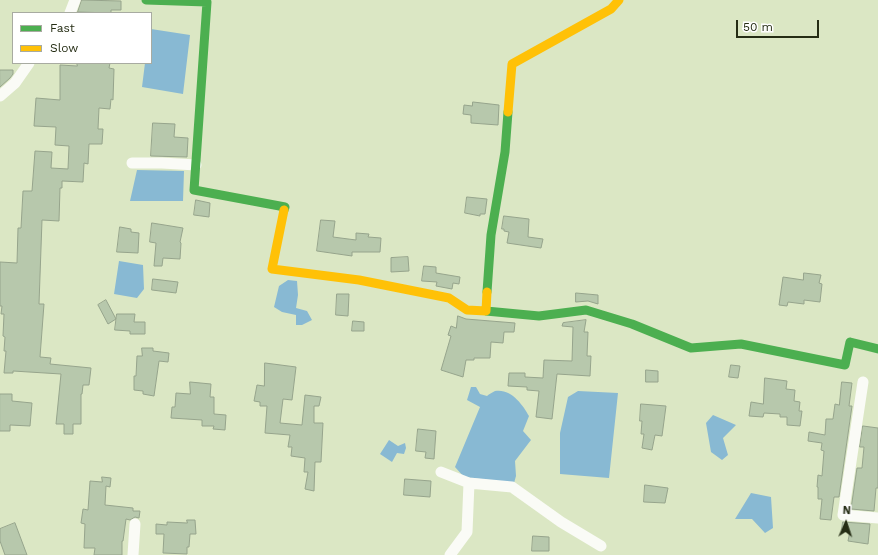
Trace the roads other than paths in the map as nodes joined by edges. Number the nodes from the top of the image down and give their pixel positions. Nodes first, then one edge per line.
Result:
1 (75, 0) edge
2 (146, 0) edge
3 (619, 0) edge
4 (207, 1) edge
5 (70, 12) edge
6 (28, 64) edge
7 (0, 96) edge
8 (132, 163) dead end
9 (196, 166) junction
10 (486, 311) junction
11 (878, 348) edge
12 (863, 382) dead end
13 (441, 472) dead end
14 (469, 483) junction
15 (878, 518) edge
16 (134, 528) dead end
17 (601, 546) dead end
18 (134, 551) edge
19 (450, 555) edge

1 - 5 street
2 - 4 street
3 - 10 street
4 - 9 street
6 - 7 street
8 - 9 street
9 - 10 street
10 - 11 street
12 - 15 street
13 - 14 street
14 - 17 street
14 - 19 street
16 - 18 street

